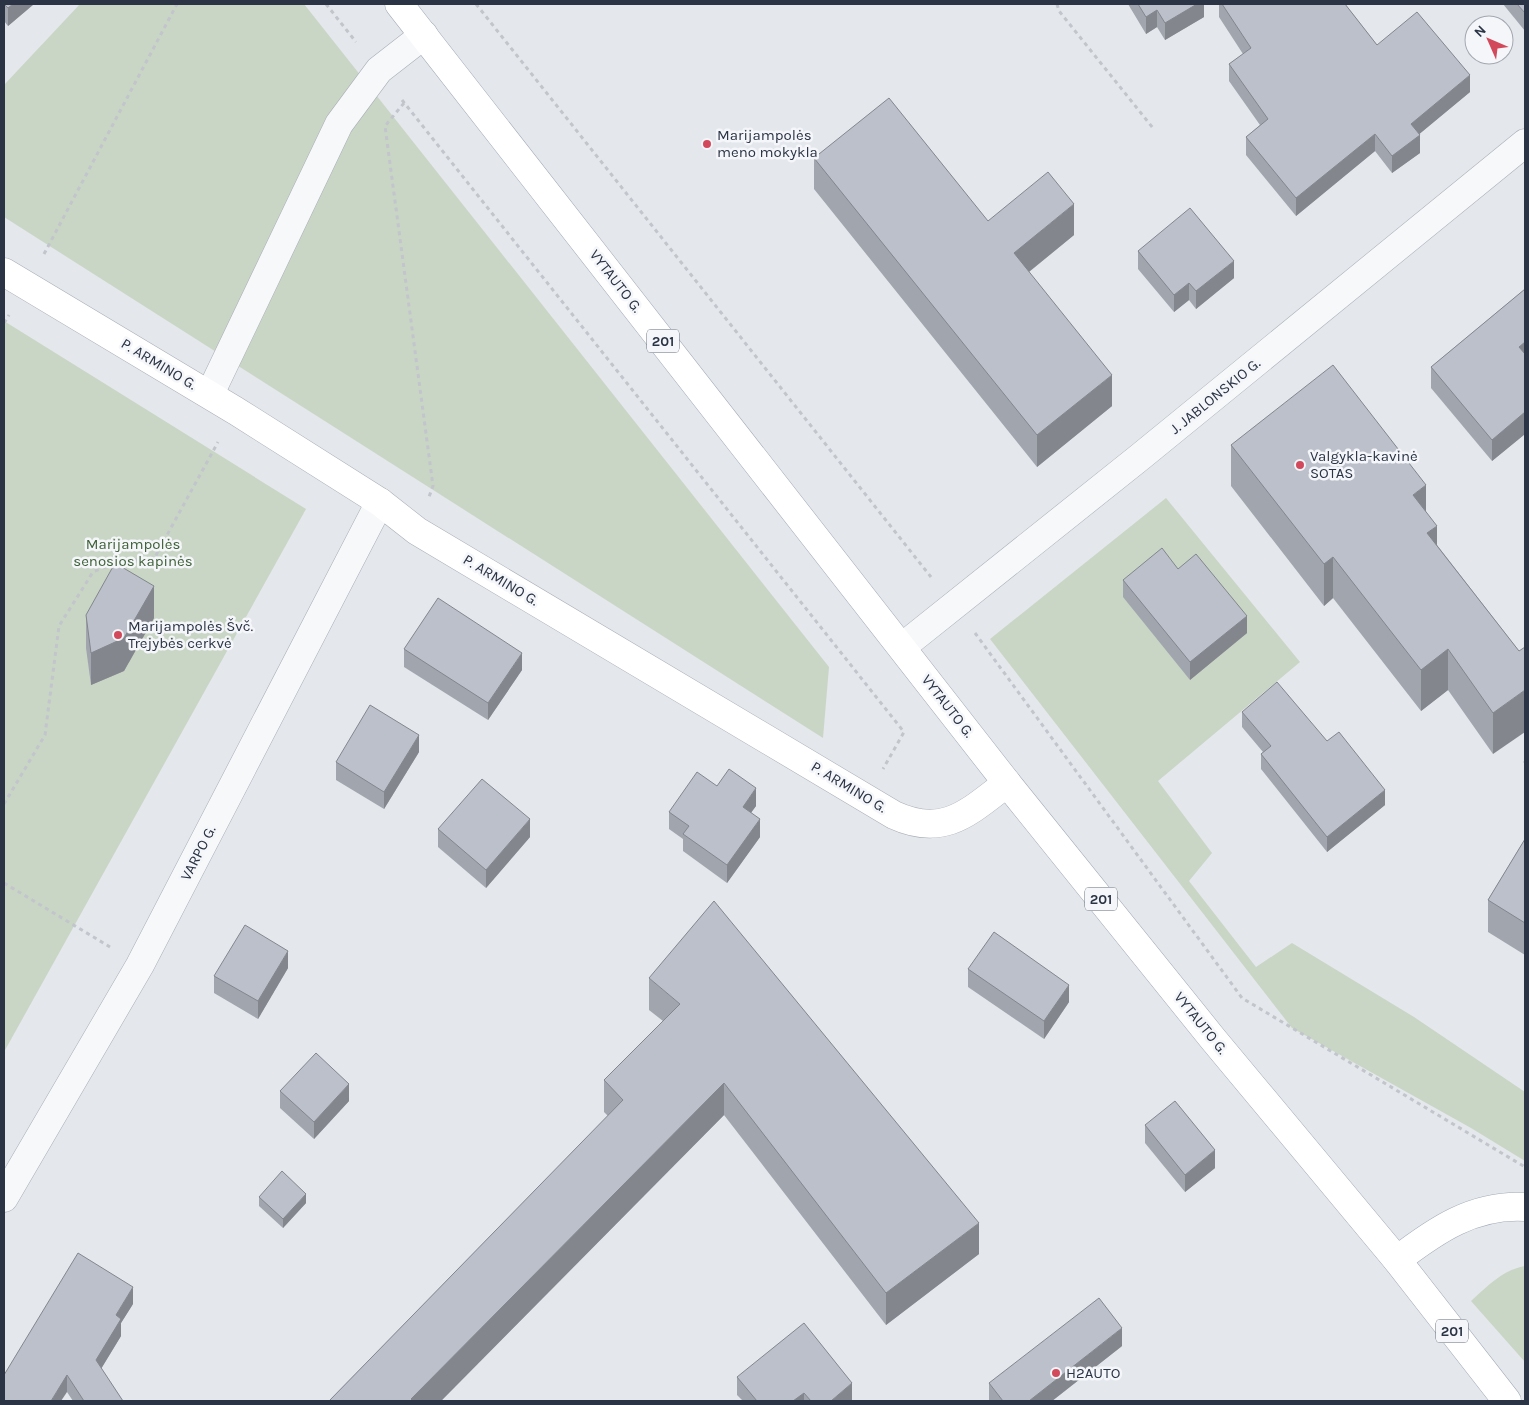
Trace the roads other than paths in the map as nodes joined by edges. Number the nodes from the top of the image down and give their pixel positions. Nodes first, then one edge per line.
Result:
1 (399, 4) edge
2 (424, 35) junction
3 (1525, 143) edge
4 (4, 272) edge
5 (210, 394) junction
6 (380, 502) junction
7 (902, 647) junction
8 (1007, 783) junction
9 (4, 1198) edge
10 (1525, 1207) edge
11 (1397, 1260) junction
12 (1507, 1401) edge

1 - 2 main road, VYTAUTO G. / 201
2 - 5 street
2 - 7 main road, VYTAUTO G. / 201
3 - 7 street, J. JABLONSKIO G.
4 - 5 main road, P. ARMINO G.
5 - 6 main road, P. ARMINO G.
6 - 8 main road, P. ARMINO G.
6 - 9 street, VARPO G.
7 - 8 main road, VYTAUTO G. / 201
8 - 11 main road, VYTAUTO G. / 201
10 - 11 main road
11 - 12 main road, VYTAUTO G. / 201

